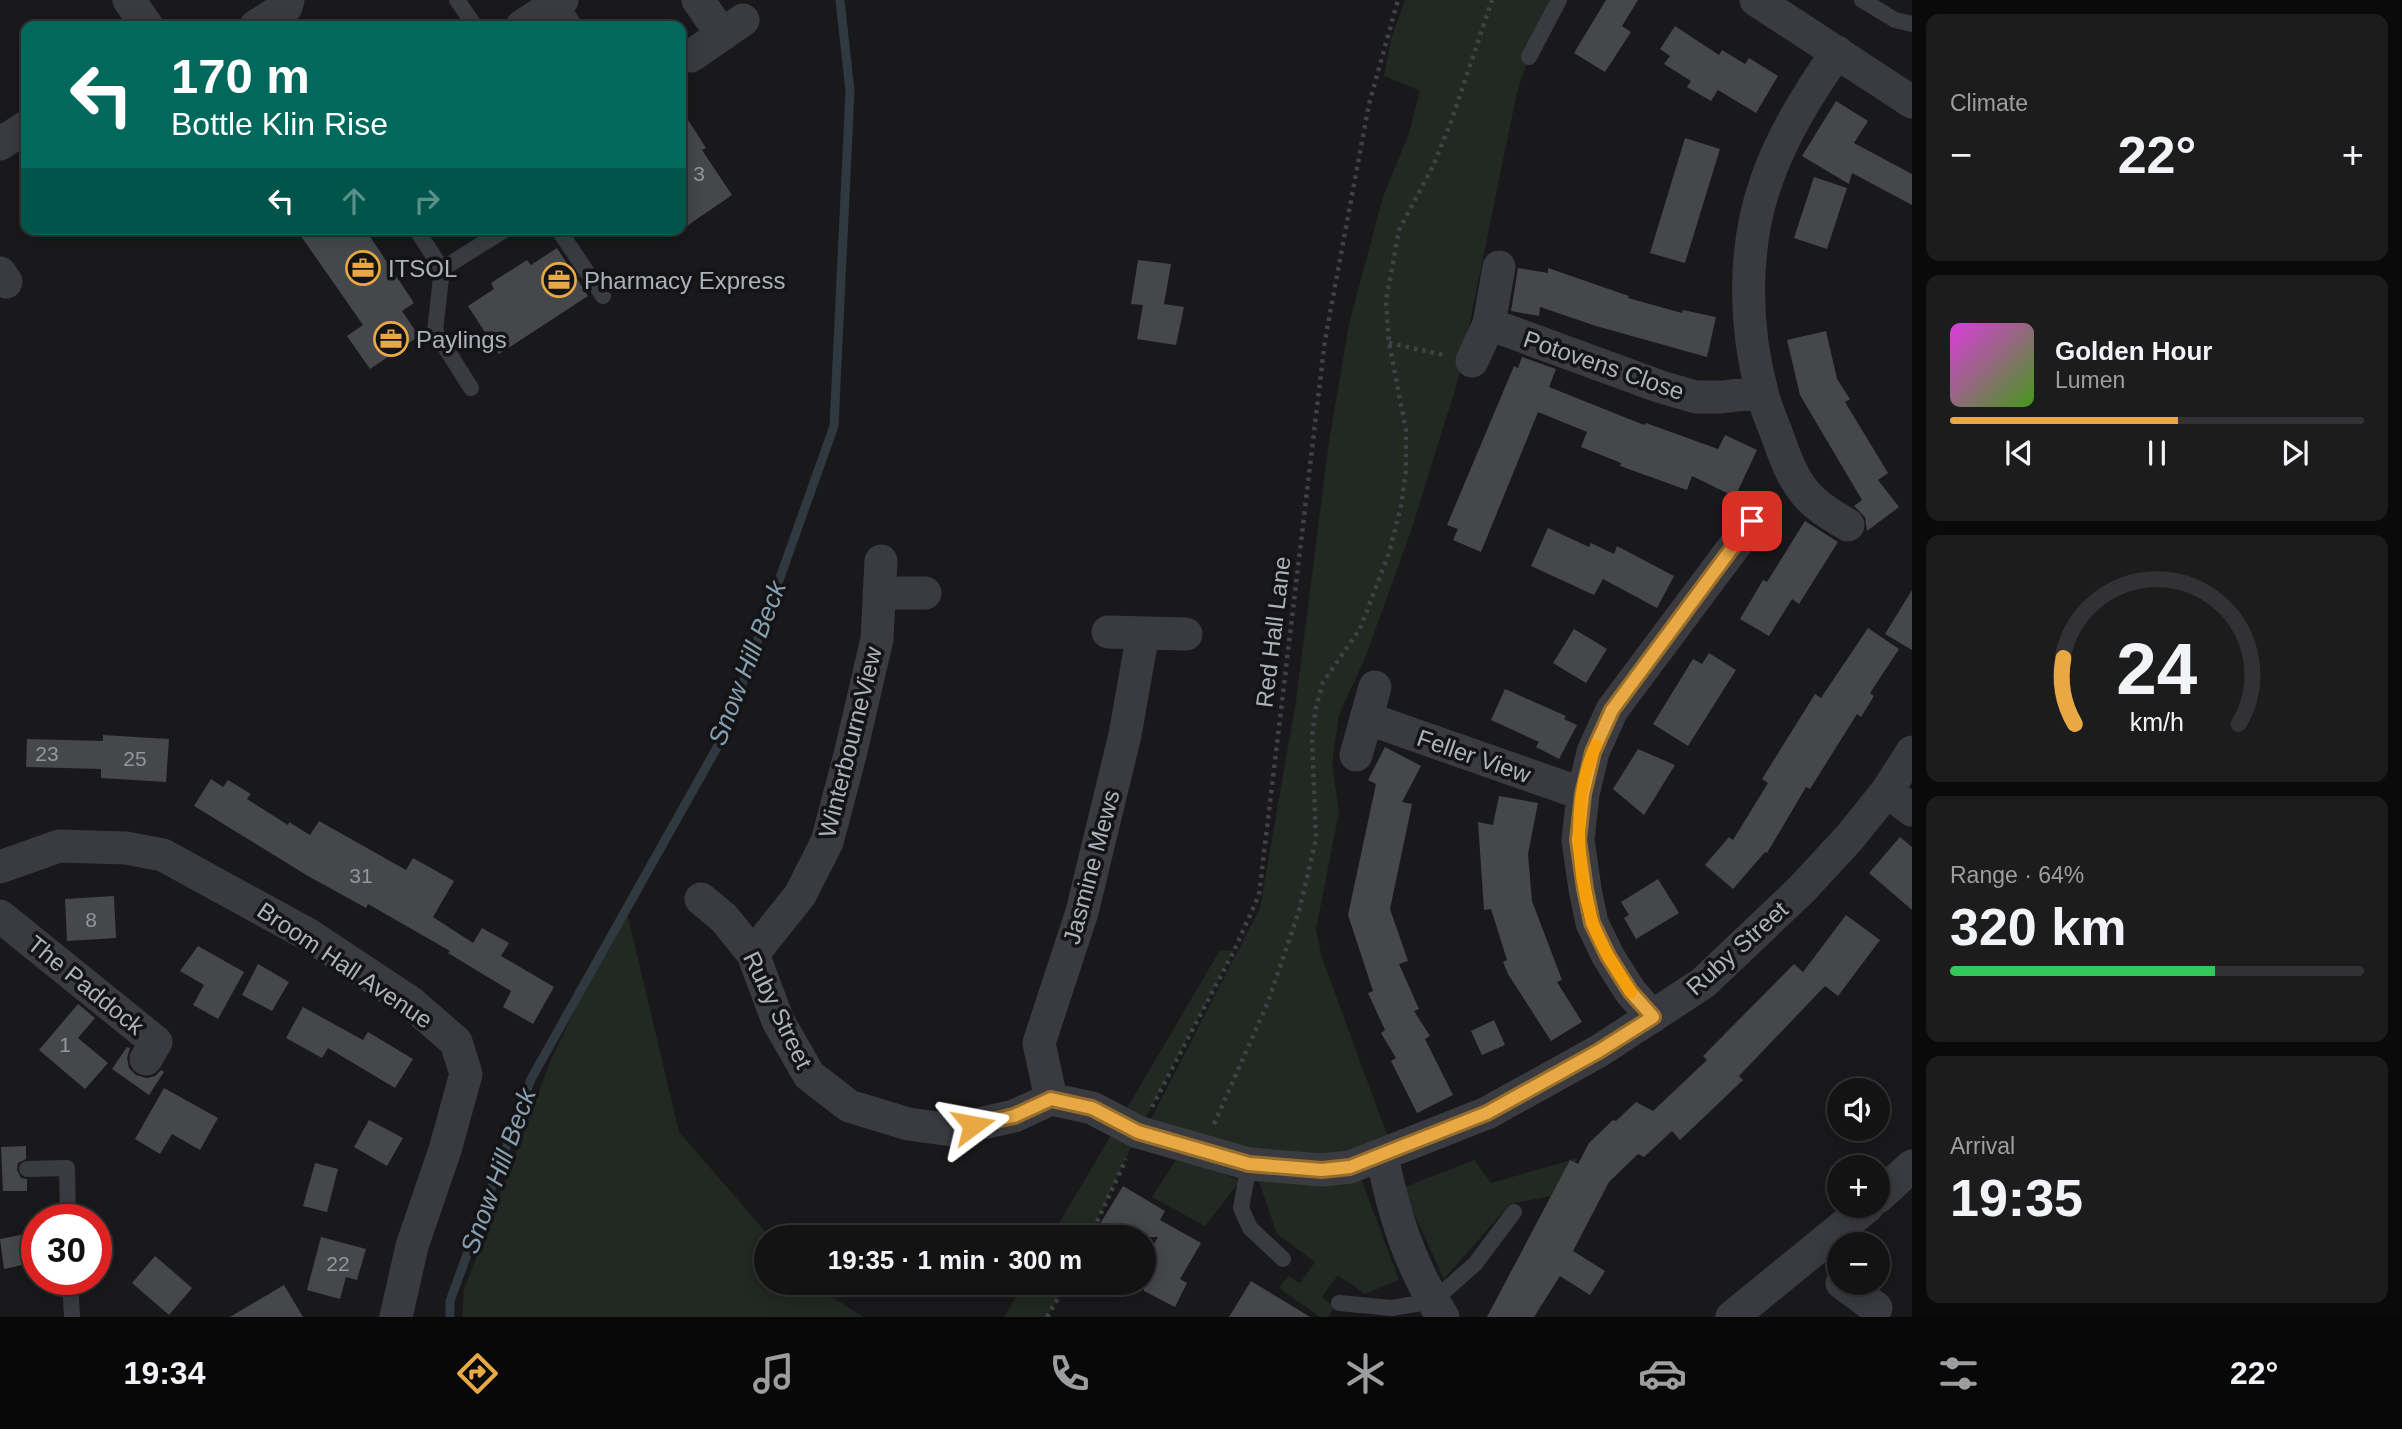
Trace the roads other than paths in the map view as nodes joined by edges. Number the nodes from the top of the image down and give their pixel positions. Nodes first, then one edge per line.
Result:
1 (129, 0) edge
2 (288, 0) edge
3 (457, 0) edge
4 (698, 0) edge
5 (1559, 0) edge
6 (1756, 0) edge
7 (1862, 0) edge
8 (565, 9) edge
9 (144, 21) edge
10 (264, 21) edge
11 (472, 21) edge
12 (535, 21) edge
13 (1912, 24) edge
14 (1837, 52) junction
15 (691, 56) dead end
16 (1529, 57) dead end
17 (1912, 102) edge
18 (21, 130) edge
19 (0, 144) edge
20 (420, 235) edge
21 (496, 235) edge
22 (562, 235) edge
23 (1499, 267) dead end
24 (442, 269) junction
25 (603, 296) dead end
26 (1489, 324) junction
27 (1472, 362) road end
28 (471, 388) dead end
29 (1762, 392) junction
30 (1752, 521) dead end
31 (1848, 525) dead end
32 (925, 593) dead end
33 (1108, 632) dead end
34 (1143, 633) junction
35 (1186, 634) dead end
36 (1912, 752) edge
37 (1356, 755) dead end
38 (1583, 794) junction
39 (1900, 801) edge
40 (0, 867) edge
41 (701, 899) dead end
42 (0, 916) edge
43 (753, 954) junction
44 (1653, 1017) junction
45 (146, 1059) dead end
46 (1051, 1099) junction
47 (1382, 1156) junction
48 (1249, 1164) junction
49 (1912, 1166) edge
50 (27, 1168) dead end
51 (1890, 1185) edge
52 (67, 1204) edge
53 (1514, 1212) dead end
54 (1853, 1218) edge
55 (1807, 1256) junction
56 (1283, 1259) dead end
57 (1827, 1271) edge
58 (71, 1295) edge
59 (1858, 1295) edge
60 (1339, 1303) dead end
61 (1876, 1308) dead end
62 (1438, 1309) edge
63 (72, 1317) edge
64 (396, 1317) edge
65 (1732, 1317) edge

1 - 9 street
2 - 10 street
3 - 11 lane
4 - 15 street
5 - 16 lane
6 - 14 street
7 - 13 lane
8 - 12 street
14 - 17 street
14 - 29 street
18 - 19 street
20 - 24 lane
21 - 24 lane
22 - 25 lane
23 - 26 street
24 - 28 lane
26 - 27 street
26 - 29 street, Potovens Close
29 - 31 street
30 - 38 street
32 - 43 street, WinterbourneView
33 - 34 street
34 - 35 street
34 - 46 street, Jasmine Mews
36 - 39 street, Ruby Street
37 - 38 street, Feller View
38 - 44 street
39 - 44 street, Ruby Street
40 - 64 street, Broom Hall Avenue
41 - 43 street, Ruby Street
42 - 45 street, The Paddock
43 - 46 street, Ruby Street
44 - 47 street, Ruby Street
46 - 48 street, Ruby Street
47 - 48 street, Ruby Street
47 - 62 street
48 - 56 lane
49 - 51 street
50 - 52 lane
53 - 62 lane
54 - 55 street
55 - 57 street
55 - 65 street
58 - 63 lane
59 - 61 street
60 - 62 lane

